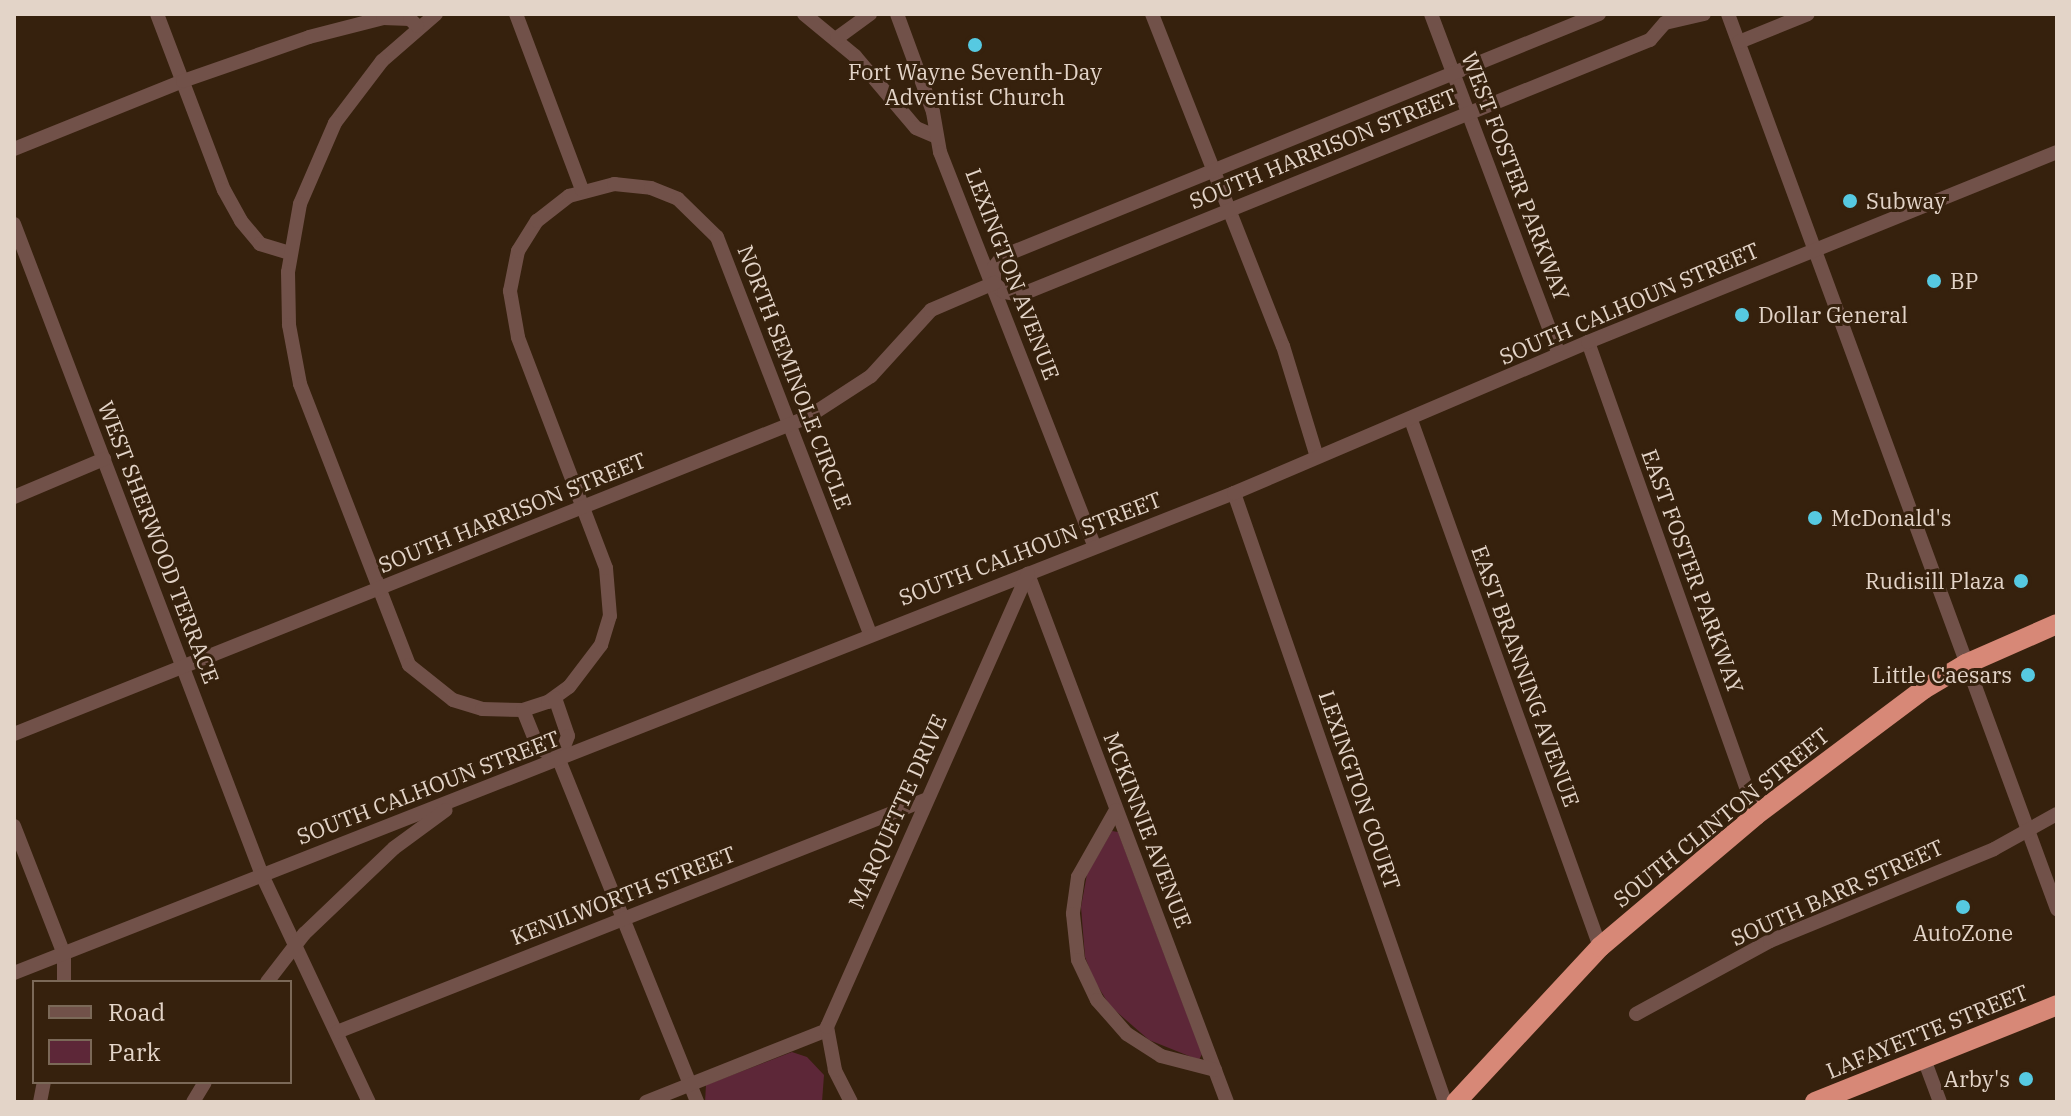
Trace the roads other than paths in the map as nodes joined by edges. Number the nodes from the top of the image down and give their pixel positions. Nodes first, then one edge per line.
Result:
1 (157, 14) edge
2 (436, 14) edge
3 (516, 14) edge
4 (804, 14) edge
5 (870, 14) edge
6 (897, 14) edge
7 (1152, 14) edge
8 (1431, 14) edge
9 (1599, 14) edge
10 (1704, 14) edge
11 (1728, 14) edge
12 (1808, 14) edge
13 (1665, 19) edge
14 (417, 26) junction
15 (837, 38) junction
16 (1739, 42) junction
17 (1454, 73) junction
18 (183, 81) junction
19 (1469, 112) junction
20 (935, 136) junction
21 (14, 149) edge
22 (2057, 152) edge
23 (1215, 170) junction
24 (582, 190) junction
25 (1230, 209) junction
26 (14, 224) edge
27 (1816, 249) junction
28 (290, 253) junction
29 (994, 283) junction
30 (1588, 342) junction
31 (1559, 354) junction
32 (1411, 420) junction
33 (791, 425) junction
34 (1316, 454) junction
35 (104, 459) junction
36 (1234, 493) junction
37 (14, 497) edge
38 (583, 506) junction
39 (1095, 547) junction
40 (1028, 574) junction
41 (377, 590) junction
42 (2057, 624) edge
43 (870, 633) junction
44 (1966, 664) junction
45 (182, 666) junction
46 (555, 698) junction
47 (523, 710) junction
48 (14, 734) edge
49 (559, 760) junction
50 (463, 798) junction
51 (925, 800) junction
52 (1116, 810) junction
53 (2057, 814) edge
54 (1756, 815) junction
55 (14, 826) edge
56 (384, 829) junction
57 (2028, 830) junction
58 (394, 848) junction
59 (262, 875) junction
60 (2057, 909) edge
61 (624, 918) junction
62 (294, 943) junction
63 (1600, 947) junction
64 (64, 954) junction
65 (14, 973) edge
66 (64, 980) edge
67 (268, 980) edge
68 (2057, 1005) edge
69 (1636, 1014) dead end
70 (827, 1030) junction
71 (337, 1032) junction
72 (1924, 1059) junction
73 (1215, 1070) junction
74 (204, 1084) edge
75 (690, 1084) junction
76 (193, 1102) edge
77 (369, 1102) edge
78 (646, 1102) edge
79 (697, 1102) edge
80 (851, 1102) edge
81 (1227, 1102) edge
82 (1445, 1102) edge
83 (1456, 1102) edge
84 (1815, 1102) edge
85 (1940, 1102) edge

1 - 18 street
2 - 14 street
3 - 24 street
4 - 15 street
5 - 15 street
6 - 20 street, LEXINGTON AVENUE
7 - 23 street
8 - 17 street, WEST FOSTER PARKWAY
9 - 17 street, SOUTH HARRISON STREET
10 - 13 street, SOUTH HARRISON STREET
11 - 16 street
12 - 16 street
13 - 19 street, SOUTH HARRISON STREET
14 - 18 street
14 - 28 street
15 - 20 street
16 - 27 street
17 - 19 street, WEST FOSTER PARKWAY
17 - 23 street, SOUTH HARRISON STREET
18 - 21 street
18 - 28 street
19 - 25 street, SOUTH HARRISON STREET
19 - 31 street, WEST FOSTER PARKWAY
20 - 29 street, LEXINGTON AVENUE
22 - 27 street, SOUTH CALHOUN STREET
23 - 25 street
23 - 29 street, SOUTH HARRISON STREET
24 - 33 street, NORTH SEMINOLE CIRCLE
24 - 38 street
25 - 29 street, SOUTH HARRISON STREET
25 - 34 street
26 - 35 street, WEST SHERWOOD TERRACE
27 - 30 street, SOUTH CALHOUN STREET
27 - 44 street
28 - 41 street
29 - 33 street, SOUTH HARRISON STREET
29 - 39 street, LEXINGTON AVENUE
30 - 31 street, SOUTH CALHOUN STREET
30 - 54 street, EAST FOSTER PARKWAY
31 - 32 street, SOUTH CALHOUN STREET
32 - 34 street, SOUTH CALHOUN STREET
32 - 63 street, EAST BRANNING AVENUE
33 - 38 street, SOUTH HARRISON STREET
33 - 43 street, NORTH SEMINOLE CIRCLE
34 - 36 street, SOUTH CALHOUN STREET
35 - 37 street
35 - 45 street, WEST SHERWOOD TERRACE
36 - 39 street, SOUTH CALHOUN STREET
36 - 82 street, LEXINGTON COURT
38 - 41 street, SOUTH HARRISON STREET
38 - 46 street
39 - 40 street, SOUTH CALHOUN STREET
40 - 43 street, SOUTH CALHOUN STREET
40 - 51 street, MARQUETTE DRIVE
40 - 52 street, MCKINNIE AVENUE
41 - 45 street, SOUTH HARRISON STREET
41 - 47 street
42 - 44 highway, SOUTH CLINTON STREET
43 - 49 street, SOUTH CALHOUN STREET
44 - 54 highway, SOUTH CLINTON STREET
44 - 57 street
45 - 48 street, SOUTH HARRISON STREET
45 - 59 street, WEST SHERWOOD TERRACE
46 - 47 street
46 - 49 street
47 - 49 street
49 - 50 street, SOUTH CALHOUN STREET
49 - 61 street
50 - 56 street, SOUTH CALHOUN STREET
50 - 58 street
51 - 61 street, KENILWORTH STREET
51 - 70 street, MARQUETTE DRIVE
52 - 73 street, MCKINNIE AVENUE
52 - 73 street
53 - 57 street, SOUTH BARR STREET
54 - 63 highway, SOUTH CLINTON STREET
55 - 64 street
56 - 58 street
56 - 59 street, SOUTH CALHOUN STREET
57 - 60 street
57 - 69 street, SOUTH BARR STREET
58 - 62 street
59 - 62 street, WEST SHERWOOD TERRACE
59 - 64 street, SOUTH CALHOUN STREET
61 - 71 street, KENILWORTH STREET
61 - 75 street
62 - 67 street
62 - 71 street, WEST SHERWOOD TERRACE
63 - 83 highway, SOUTH CLINTON STREET
64 - 65 street, SOUTH CALHOUN STREET
64 - 66 street
68 - 72 highway, LAFAYETTE STREET
70 - 75 street
70 - 80 street
71 - 77 street, WEST SHERWOOD TERRACE
72 - 84 highway, LAFAYETTE STREET
72 - 85 street
73 - 81 street, MCKINNIE AVENUE
74 - 76 street
75 - 78 street
75 - 79 street

